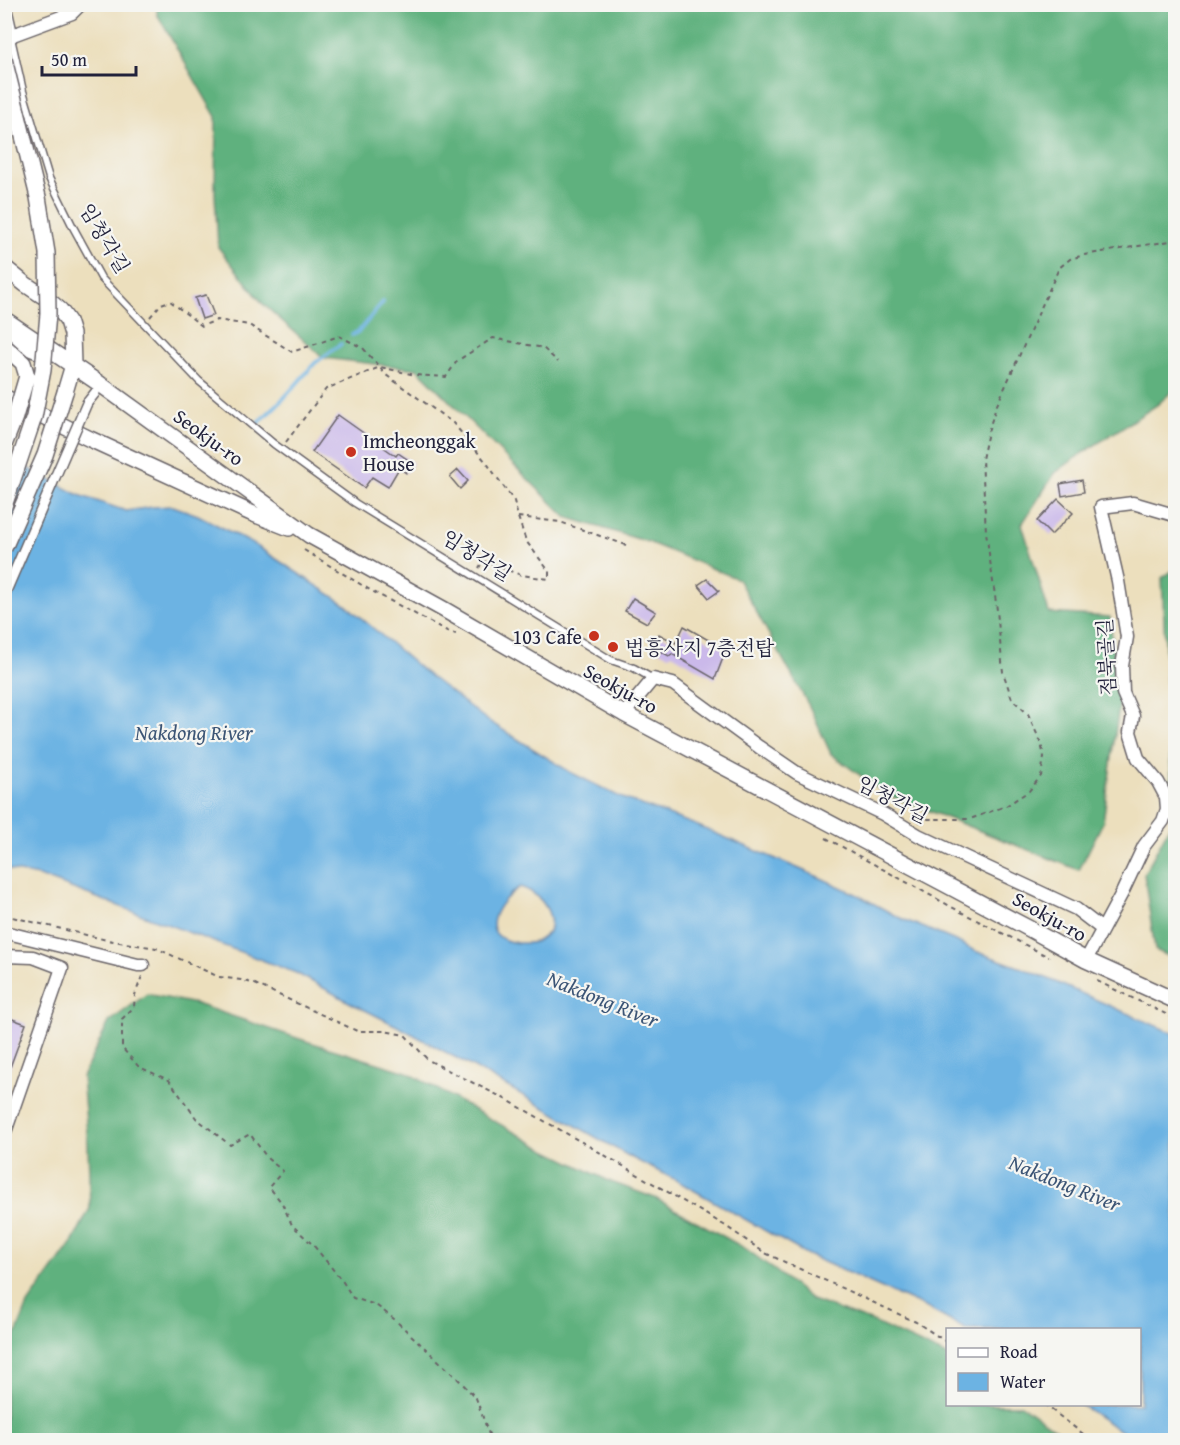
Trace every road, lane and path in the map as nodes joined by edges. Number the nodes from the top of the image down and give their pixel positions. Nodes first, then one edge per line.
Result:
1 (81, 4) edge
2 (4, 10) edge
3 (7, 39) edge
4 (4, 59) edge
5 (1176, 240) edge
6 (4, 267) edge
7 (4, 319) edge
8 (145, 323) junction
9 (4, 338) edge
10 (4, 346) edge
11 (558, 362) dead end
12 (73, 365) junction
13 (380, 368) junction
14 (95, 393) dead end
15 (4, 397) edge
16 (4, 445) edge
17 (281, 449) junction
18 (4, 506) edge
19 (1176, 512) edge
20 (518, 517) junction
21 (309, 535) junction
22 (626, 545) dead end
23 (4, 548) edge
24 (475, 576) junction
25 (4, 596) edge
26 (653, 679) junction
27 (624, 714) junction
28 (909, 829) junction
29 (4, 915) edge
30 (1102, 929) junction
31 (4, 932) edge
32 (56, 944) junction
33 (4, 956) edge
34 (33, 957) junction
35 (1086, 960) junction
36 (143, 965) joint
37 (1176, 1001) edge
38 (4, 1136) edge
39 (946, 1342) edge
40 (1047, 1406) edge
41 (491, 1440) edge
42 (1091, 1440) edge

1 - 3 street
2 - 3 street
3 - 8 lane, 임청각길
4 - 18 street, bridge
5 - 28 path
6 - 12 street
7 - 12 street
8 - 13 path
8 - 17 lane, 임청각길
9 - 12 street
10 - 16 street, bridge
11 - 13 path
12 - 21 street, Seokju-ro
12 - 23 street, bridge
13 - 17 path
13 - 20 path
14 - 25 street, bridge
15 - 21 street
17 - 24 lane, 임청각길
19 - 30 street, 점북골길
20 - 22 path
20 - 24 path
21 - 27 street, Seokju-ro
24 - 26 lane, 임청각길
26 - 27 street
26 - 28 street, 임청각길
27 - 35 street, Seokju-ro
28 - 30 street, 임청각길
29 - 39 path
30 - 35 street, 점북골길
31 - 32 street
32 - 34 street
32 - 36 street
33 - 34 street
34 - 38 street
35 - 37 street, Seokju-ro
36 - 41 path
40 - 42 path

